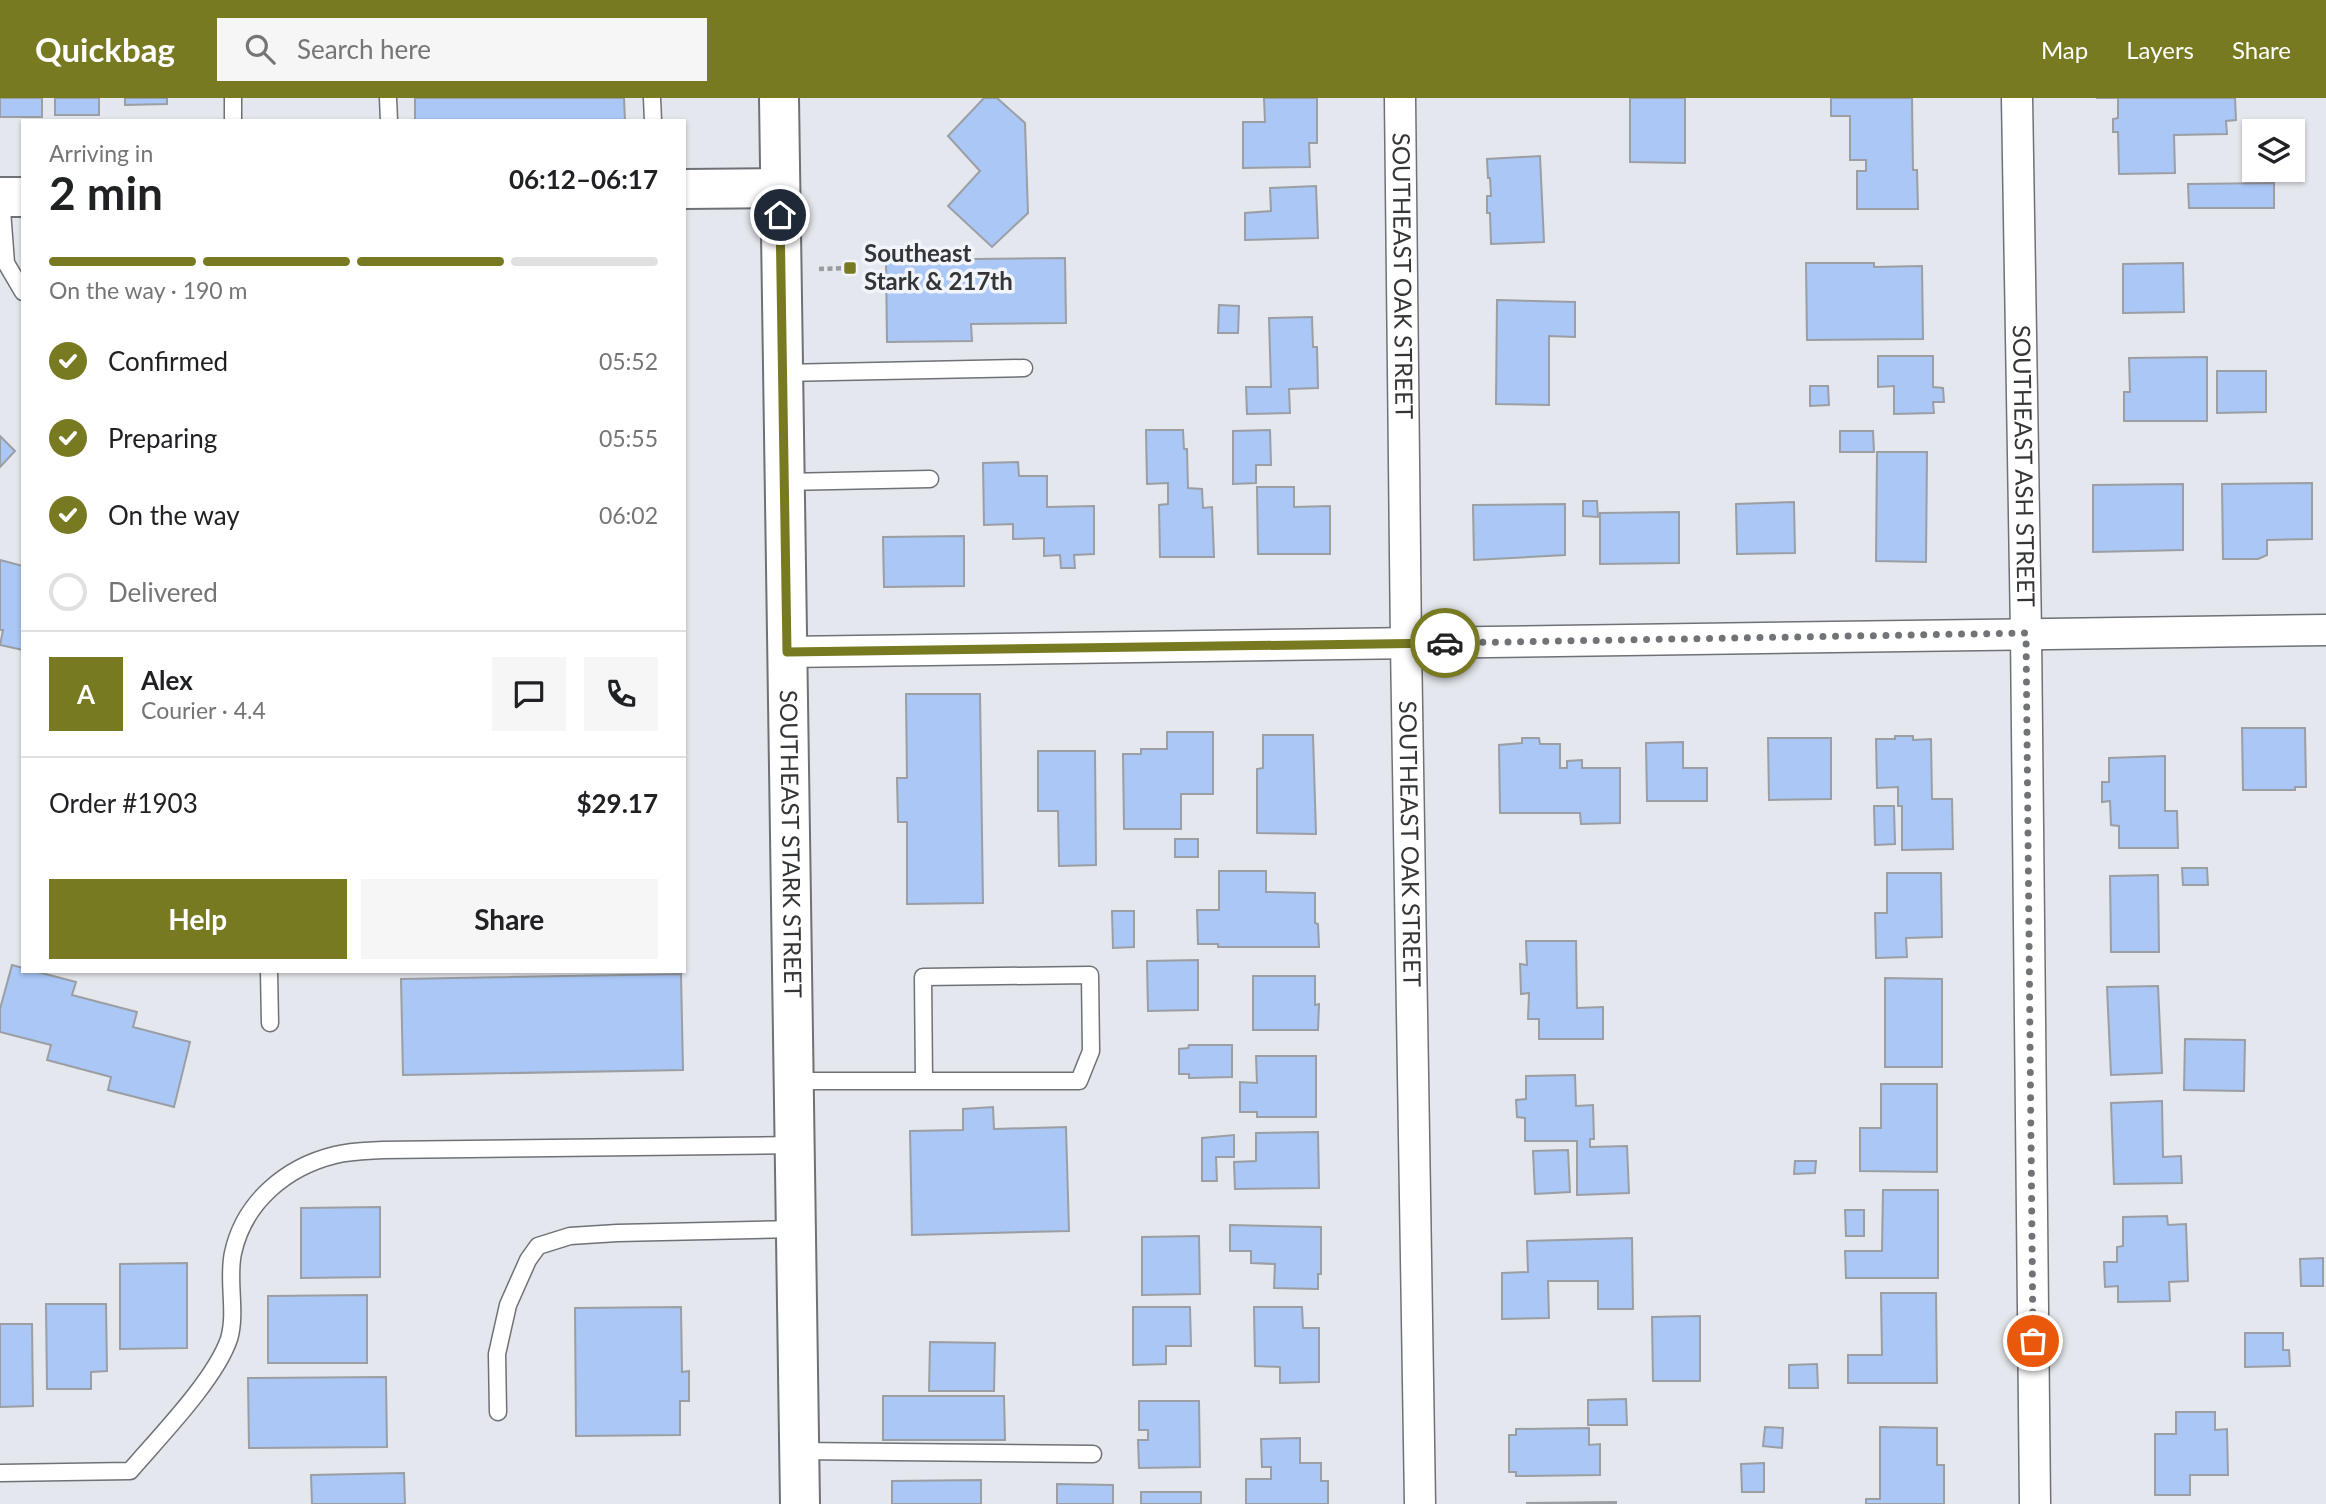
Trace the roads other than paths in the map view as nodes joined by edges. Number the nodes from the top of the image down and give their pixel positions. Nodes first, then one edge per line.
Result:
1 (233, 98) edge
2 (388, 98) edge
3 (652, 98) edge
4 (779, 98) edge
5 (1401, 98) edge
6 (2017, 98) edge
7 (233, 119) edge
8 (388, 119) edge
9 (653, 119) edge
10 (780, 188) junction
11 (686, 189) edge
12 (0, 197) edge
13 (21, 197) edge
14 (21, 289) edge
15 (1024, 368) dead end
16 (782, 373) junction
17 (930, 479) dead end
18 (784, 482) junction
19 (2326, 630) edge
20 (2026, 633) junction
21 (1406, 644) junction
22 (787, 652) junction
23 (269, 973) edge
24 (270, 1023) dead end
25 (794, 1081) junction
26 (925, 1081) junction
27 (795, 1145) junction
28 (796, 1229) junction
29 (498, 1412) dead end
30 (799, 1451) junction
31 (1093, 1454) dead end
32 (0, 1473) edge
33 (800, 1504) edge
34 (1420, 1504) edge
35 (2035, 1504) edge

1 - 7 lane
2 - 8 lane
3 - 9 lane
4 - 10 main road, SOUTHEAST STARK STREET
5 - 21 street, SOUTHEAST OAK STREET
6 - 20 street, SOUTHEAST ASH STREET
10 - 11 main road
10 - 16 main road, SOUTHEAST STARK STREET
12 - 13 main road
12 - 14 lane
15 - 16 lane
16 - 18 main road, SOUTHEAST STARK STREET
17 - 18 lane
18 - 22 main road, SOUTHEAST STARK STREET
19 - 20 street
20 - 21 street
20 - 35 street, SOUTHEAST ASH STREET
21 - 22 street
21 - 34 street, SOUTHEAST OAK STREET
22 - 25 main road, SOUTHEAST STARK STREET
23 - 24 lane
25 - 26 lane
25 - 27 main road, SOUTHEAST STARK STREET
26 - 26 lane
27 - 28 main road, SOUTHEAST STARK STREET
27 - 32 lane
28 - 29 lane
28 - 30 main road, SOUTHEAST STARK STREET
30 - 31 lane
30 - 33 main road, SOUTHEAST STARK STREET

